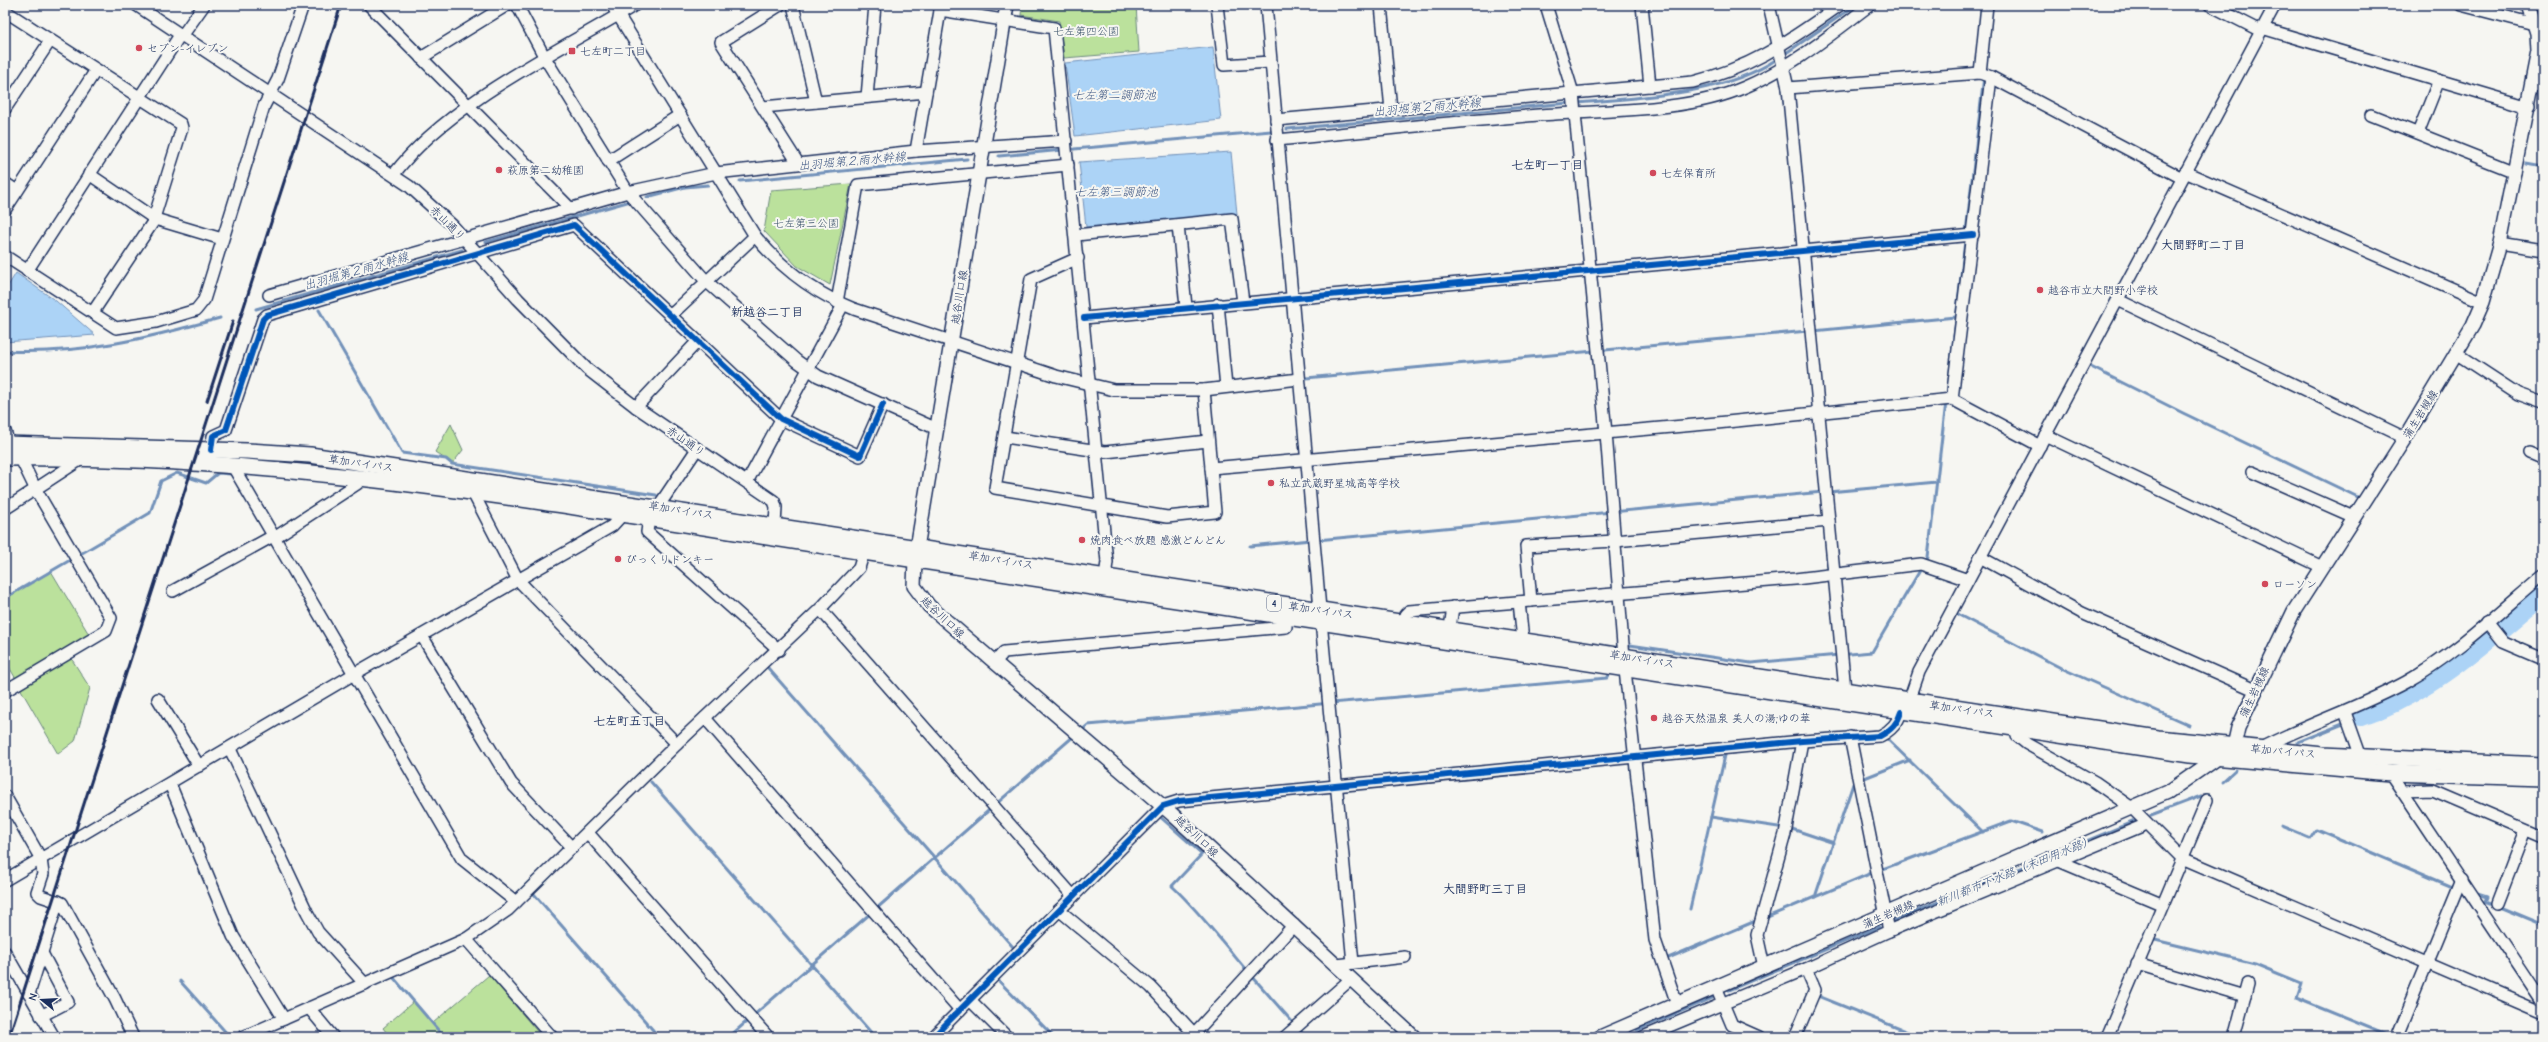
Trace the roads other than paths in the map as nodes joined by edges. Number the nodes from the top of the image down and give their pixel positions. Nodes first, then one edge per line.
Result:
1 (136, 5) edge
2 (204, 5) edge
3 (303, 5) edge
4 (369, 5) edge
5 (507, 5) edge
6 (517, 5) edge
7 (612, 5) edge
8 (635, 5) edge
9 (780, 5) edge
10 (792, 5) edge
11 (875, 5) edge
12 (1007, 5) edge
13 (1217, 5) edge
14 (1266, 5) edge
15 (1381, 5) edge
16 (1546, 5) edge
17 (1642, 5) edge
18 (1769, 5) edge
19 (1840, 5) edge
20 (1870, 5) edge
21 (1987, 5) edge
22 (2210, 5) edge
23 (2275, 5) edge
24 (2461, 5) edge
25 (2528, 5) edge
26 (940, 7) edge
27 (5, 11) edge
28 (618, 15) junction
29 (1005, 20) junction
30 (2534, 24) junction
31 (2262, 30) junction
32 (182, 36) junction
33 (50, 41) junction
34 (1779, 48) junction
35 (2541, 51) edge
36 (421, 58) junction
37 (545, 58) junction
38 (1270, 62) junction
39 (1784, 69) junction
40 (96, 70) junction
41 (1980, 73) junction
42 (1991, 77) junction
43 (2439, 80) junction
44 (2538, 84) edge
45 (1650, 86) junction
46 (1788, 88) junction
47 (926, 92) junction
48 (270, 94) junction
49 (1574, 94) junction
50 (140, 97) junction
51 (867, 97) junction
52 (816, 102) junction
53 (469, 105) junction
54 (763, 107) junction
55 (2529, 107) junction
56 (5, 108) edge
57 (1391, 110) junction
58 (1575, 113) junction
59 (680, 115) junction
60 (2371, 115) dead end
61 (1276, 120) junction
62 (2418, 134) junction
63 (1277, 140) junction
64 (1066, 141) junction
65 (984, 146) junction
66 (916, 151) junction
67 (608, 161) junction
68 (798, 163) junction
69 (1068, 165) junction
70 (2515, 172) junction
71 (716, 173) junction
72 (89, 174) junction
73 (394, 174) junction
74 (979, 174) junction
75 (2184, 175) junction
76 (5, 183) edge
77 (17, 191) junction
78 (628, 192) junction
79 (571, 209) junction
80 (5, 210) edge
81 (155, 218) junction
82 (1178, 225) junction
83 (1076, 235) junction
84 (1973, 235) junction
85 (755, 236) junction
86 (222, 238) junction
87 (466, 240) junction
88 (2500, 243) junction
89 (1805, 249) junction
90 (2543, 250) edge
91 (477, 254) junction
92 (5, 256) edge
93 (1078, 258) junction
94 (1591, 269) junction
95 (27, 271) junction
96 (706, 281) junction
97 (269, 295) dead end
98 (1291, 298) junction
99 (2118, 300) junction
100 (1242, 302) junction
101 (2483, 302) junction
102 (840, 304) junction
103 (1218, 304) junction
104 (1186, 307) junction
105 (93, 312) junction
106 (670, 316) junction
107 (1084, 318) junction
108 (951, 341) junction
109 (697, 342) junction
110 (2457, 354) junction
111 (1017, 363) junction
112 (808, 369) junction
113 (1299, 379) junction
114 (1090, 385) junction
115 (1226, 387) junction
116 (1204, 390) junction
117 (1952, 399) junction
118 (2543, 403) edge
119 (883, 404) junction
120 (636, 407) junction
121 (1820, 414) junction
122 (781, 420) junction
123 (937, 429) junction
124 (1606, 433) junction
125 (2045, 435) junction
126 (1005, 437) junction
127 (2405, 438) junction
128 (1208, 441) junction
129 (6, 444) edge
130 (2040, 446) junction
131 (697, 449) junction
132 (210, 450) junction
133 (1096, 451) junction
134 (2529, 453) dead end
135 (20, 457) junction
136 (83, 458) junction
137 (1306, 460) junction
138 (2543, 460) edge
139 (232, 465) junction
140 (1211, 468) junction
141 (2252, 472) dead end
142 (360, 476) junction
143 (747, 482) junction
144 (36, 490) junction
145 (472, 491) junction
146 (1101, 505) junction
147 (5, 509) edge
148 (653, 512) junction
149 (623, 514) junction
150 (2354, 516) junction
151 (1829, 520) junction
152 (775, 525) junction
153 (273, 537) junction
154 (1615, 541) junction
155 (866, 545) junction
156 (916, 553) junction
157 (1980, 558) junction
158 (2322, 567) junction
159 (1834, 573) junction
160 (2543, 576) edge
161 (1105, 577) junction
162 (518, 580) junction
163 (1968, 580) junction
164 (173, 591) dead end
165 (1620, 594) junction
166 (1531, 601) junction
167 (1519, 602) junction
168 (1453, 607) junction
169 (820, 609) junction
170 (1320, 615) junction
171 (1286, 617) junction
172 (1404, 622) junction
173 (2487, 622) junction
174 (1450, 628) junction
175 (422, 636) junction
176 (1523, 640) junction
177 (779, 650) junction
178 (2543, 659) edge
179 (995, 662) junction
180 (1625, 663) junction
181 (354, 674) junction
182 (5, 690) edge
183 (1845, 690) junction
184 (2255, 690) junction
185 (158, 699) dead end
186 (1905, 706) junction
187 (2344, 712) junction
188 (705, 718) junction
189 (2018, 730) junction
190 (1850, 737) junction
191 (1802, 741) junction
192 (677, 744) junction
193 (2234, 746) junction
194 (230, 749) junction
195 (2258, 749) junction
196 (1636, 757) junction
197 (2361, 757) junction
198 (2215, 758) junction
199 (2543, 765) edge
200 (199, 766) junction
201 (2390, 773) junction
202 (2543, 778) edge
203 (170, 784) junction
204 (1336, 785) junction
205 (2402, 791) junction
206 (5, 796) edge
207 (2207, 800) dead end
208 (1163, 806) junction
209 (2132, 808) junction
210 (2146, 824) junction
211 (2525, 830) junction
212 (588, 833) junction
213 (2543, 837) edge
214 (572, 848) junction
215 (2182, 858) junction
216 (41, 860) junction
217 (2059, 861) junction
218 (2462, 879) junction
219 (5, 880) edge
220 (1073, 896) junction
221 (58, 901) junction
222 (516, 902) junction
223 (2497, 903) dead end
224 (2161, 904) junction
225 (1059, 910) junction
226 (1885, 916) junction
227 (1294, 925) junction
228 (1889, 931) junction
229 (466, 939) junction
230 (5, 952) edge
231 (42, 952) junction
232 (1405, 957) dead end
233 (1353, 963) junction
234 (1337, 964) junction
235 (2136, 964) junction
236 (2428, 965) junction
237 (1764, 967) junction
238 (1806, 969) junction
239 (1352, 979) junction
240 (364, 984) junction
241 (2248, 984) dead end
242 (1716, 987) junction
243 (28, 994) junction
244 (2245, 996) junction
245 (970, 1000) junction
246 (2543, 1002) edge
247 (1723, 1003) junction
248 (1677, 1004) junction
249 (309, 1008) junction
250 (960, 1010) junction
251 (2543, 1013) edge
252 (41, 1016) junction
253 (284, 1019) junction
254 (1194, 1036) edge
255 (54, 1037) edge
256 (133, 1037) edge
257 (243, 1037) edge
258 (333, 1037) edge
259 (552, 1037) edge
260 (768, 1037) edge
261 (933, 1037) edge
262 (1007, 1037) edge
263 (1285, 1037) edge
264 (1414, 1037) edge
265 (1600, 1037) edge
266 (1643, 1037) edge
267 (1760, 1037) edge
268 (1795, 1037) edge
269 (2107, 1037) edge
270 (2234, 1037) edge
271 (2398, 1037) edge

1 - 32 street, 赤山通り
2 - 32 street
3 - 48 street
4 - 36 street
5 - 36 street
6 - 37 street
7 - 28 street
8 - 28 street
9 - 54 street
10 - 52 street
11 - 51 street
12 - 29 main road, 越谷川口線
13 - 38 street
14 - 38 street
15 - 57 street
16 - 49 street
17 - 45 street
18 - 34 street
19 - 34 street
20 - 39 street
21 - 41 street
22 - 31 street
23 - 31 street
24 - 30 street
25 - 30 main road, 蒲生岩槻線
26 - 29 street
26 - 47 street
27 - 33 street
28 - 37 street
28 - 59 street
29 - 64 street
29 - 65 main road, 越谷川口線
30 - 35 main road, 蒲生岩槻線
31 - 43 street
31 - 75 street
32 - 48 street, 赤山通り
32 - 50 street
33 - 40 street
33 - 56 street
34 - 39 street
34 - 45 street
35 - 44 main road, 蒲生岩槻線
36 - 53 street
37 - 53 street
37 - 67 street
38 - 61 street
39 - 46 street
39 - 58 street
40 - 50 street
40 - 77 street
41 - 42 street
41 - 46 street
42 - 75 street
42 - 84 street
43 - 55 street
43 - 62 street
44 - 55 main road, 蒲生岩槻線
45 - 49 street
46 - 89 street
47 - 51 street
47 - 66 street
48 - 73 street, 赤山通り
48 - 86 street
49 - 57 street
49 - 58 street
50 - 72 street
50 - 81 street
51 - 52 street
52 - 54 street
53 - 73 street
53 - 79 street
54 - 68 street
55 - 70 main road, 蒲生岩槻線
57 - 61 street
58 - 63 street
58 - 94 street
59 - 67 street
59 - 71 street
60 - 62 street
61 - 63 street
62 - 70 street
63 - 98 street
64 - 65 street
64 - 69 street
65 - 66 street
65 - 74 main road, 越谷川口線
66 - 68 street
67 - 78 street
68 - 71 street
69 - 74 street
69 - 83 street
70 - 88 main road, 蒲生岩槻線
71 - 78 street
71 - 85 street
72 - 81 street
72 - 95 street
73 - 87 street, 赤山通り
74 - 102 street
74 - 108 main road, 越谷川口線
75 - 99 street
75 - 101 street
76 - 77 street
77 - 80 street
78 - 79 street
78 - 96 street
79 - 87 street
81 - 86 street
81 - 105 street
82 - 83 street
82 - 100 street
82 - 104 street
83 - 93 street
84 - 89 street
84 - 117 street
85 - 96 street
85 - 102 street
86 - 105 street
87 - 91 street, 赤山通り
87 - 97 street
88 - 90 street
88 - 101 main road, 蒲生岩槻線
89 - 94 street
89 - 121 street
91 - 106 street
91 - 120 street, 赤山通り
91 - 132 street
92 - 95 street
93 - 107 street
93 - 111 street
94 - 98 street
94 - 124 street
95 - 105 street
96 - 106 street
96 - 112 street
98 - 100 street
98 - 113 street
99 - 125 street
99 - 127 street
100 - 103 street
101 - 110 main road, 蒲生岩槻線
102 - 108 street
102 - 112 street
103 - 104 street
103 - 115 street
104 - 107 street
106 - 109 street
107 - 114 street
108 - 111 street
108 - 123 main road, 越谷川口線
109 - 120 street
109 - 122 street
110 - 118 street
110 - 127 main road, 蒲生岩槻線
111 - 114 street
111 - 126 street
112 - 119 street
112 - 122 street
113 - 115 street
113 - 137 street
114 - 116 street
114 - 133 street
115 - 116 street
116 - 128 street
117 - 121 street
117 - 130 street
119 - 122 street
119 - 123 street
120 - 131 street, 赤山通り
121 - 124 street
121 - 151 street
122 - 143 street
123 - 156 main road, 越谷川口線
124 - 137 street
124 - 154 street
125 - 130 street
125 - 158 street
126 - 133 street
126 - 146 street
127 - 150 main road, 蒲生岩槻線
128 - 133 street
128 - 140 street
129 - 132 highway, 草加バイパス / 4
129 - 135 highway, 草加バイパス / 4
130 - 157 street
131 - 143 street, 赤山通り
131 - 148 street
132 - 148 highway, 草加バイパス / 4
133 - 146 street
134 - 138 street
135 - 136 highway, 草加バイパス / 4
135 - 144 street
136 - 139 highway, 草加バイパス / 4
136 - 144 street
137 - 140 street
137 - 170 street
139 - 142 highway, 草加バイパス / 4
139 - 153 street
140 - 146 street
141 - 150 street
142 - 145 highway, 草加バイパス / 4
142 - 153 street
143 - 152 street, 赤山通り
144 - 147 street
144 - 182 street
145 - 149 highway, 草加バイパス / 4
145 - 162 street
146 - 161 street
148 - 149 highway, 草加バイパス / 4
148 - 152 highway, 草加バイパス / 4
148 - 155 highway, 草加バイパス / 4
148 - 177 street
149 - 162 street
150 - 158 main road, 蒲生岩槻線
151 - 154 street
151 - 159 street
152 - 155 highway, 草加バイパス / 4
153 - 164 street
153 - 181 street
154 - 165 street
154 - 166 street
155 - 156 highway, 草加バイパス / 4
155 - 169 street
156 - 161 highway, 草加バイパス / 4
156 - 171 highway, 草加バイパス / 4
156 - 179 main road, 越谷川口線
157 - 163 street
157 - 184 street
158 - 184 main road, 蒲生岩槻線
159 - 163 street
159 - 165 street
159 - 183 street
160 - 173 street
161 - 170 highway, 草加バイパス / 4
162 - 175 street
162 - 192 street
163 - 186 street
165 - 166 street
165 - 180 street
166 - 167 street
167 - 168 street
167 - 176 street
168 - 172 street
168 - 174 street
169 - 177 street
169 - 220 street
170 - 171 highway, 草加バイパス / 4
170 - 172 highway, 草加バイパス / 4
170 - 180 highway, 草加バイパス / 4
170 - 204 street
171 - 179 street
172 - 174 highway, 草加バイパス / 4
173 - 178 street
173 - 187 street
174 - 176 highway, 草加バイパス / 4
175 - 181 street
175 - 214 street
176 - 180 highway, 草加バイパス / 4
177 - 188 street
179 - 208 main road, 越谷川口線
180 - 183 highway, 草加バイパス / 4
180 - 186 highway, 草加バイパス / 4
180 - 196 street
181 - 194 street
181 - 222 street
183 - 186 highway, 草加バイパス / 4
184 - 193 main road, 蒲生岩槻線
185 - 200 street
186 - 189 highway, 草加バイパス / 4
186 - 190 street
186 - 193 highway, 草加バイパス / 4
187 - 195 street
187 - 197 street
188 - 192 street
188 - 250 street
189 - 198 highway, 草加バイパス / 4
189 - 209 street
190 - 191 street
190 - 226 street
191 - 196 street
191 - 237 street
192 - 212 street
193 - 195 highway, 草加バイパス / 4
193 - 198 main road, 蒲生岩槻線
194 - 200 street
194 - 240 street
195 - 197 highway, 草加バイパス / 4
196 - 204 street
196 - 248 street
197 - 199 highway, 草加バイパス / 4
198 - 201 highway, 草加バイパス / 4
198 - 209 main road, 蒲生岩槻線
200 - 203 street
201 - 202 highway, 草加バイパス / 4
201 - 205 street
203 - 216 street
203 - 253 street
204 - 208 street
204 - 233 street
205 - 211 street
205 - 218 street
206 - 216 street
207 - 215 street
208 - 220 street
208 - 227 main road, 越谷川口線
209 - 210 street
209 - 226 main road, 蒲生岩槻線
210 - 215 street
210 - 217 street
211 - 213 street
211 - 223 street
212 - 214 street
212 - 260 street
214 - 222 street
215 - 224 street
215 - 236 street
216 - 219 street
216 - 221 street
217 - 224 street
217 - 228 street
218 - 236 street
218 - 246 street
220 - 225 street
221 - 231 street
221 - 256 street
222 - 229 street
224 - 235 street
225 - 245 street
225 - 254 street
226 - 228 street
226 - 237 main road, 蒲生岩槻線
227 - 234 main road, 越谷川口線
227 - 254 street
228 - 238 street
229 - 240 street
229 - 259 street
230 - 243 street
231 - 243 street
231 - 252 street
232 - 233 street
233 - 234 street
234 - 239 main road, 越谷川口線
235 - 244 street
235 - 269 street
236 - 251 street
236 - 271 street
237 - 242 main road, 蒲生岩槻線
238 - 247 street
238 - 268 street
239 - 263 street
239 - 264 main road, 越谷川口線
240 - 249 street
241 - 244 street
242 - 247 street
242 - 248 main road, 蒲生岩槻線
243 - 252 street
244 - 270 street
245 - 250 street
245 - 262 street
247 - 266 street
247 - 267 street
248 - 265 main road, 蒲生岩槻線
249 - 253 street
249 - 258 street
250 - 261 street
252 - 255 street
253 - 257 street

